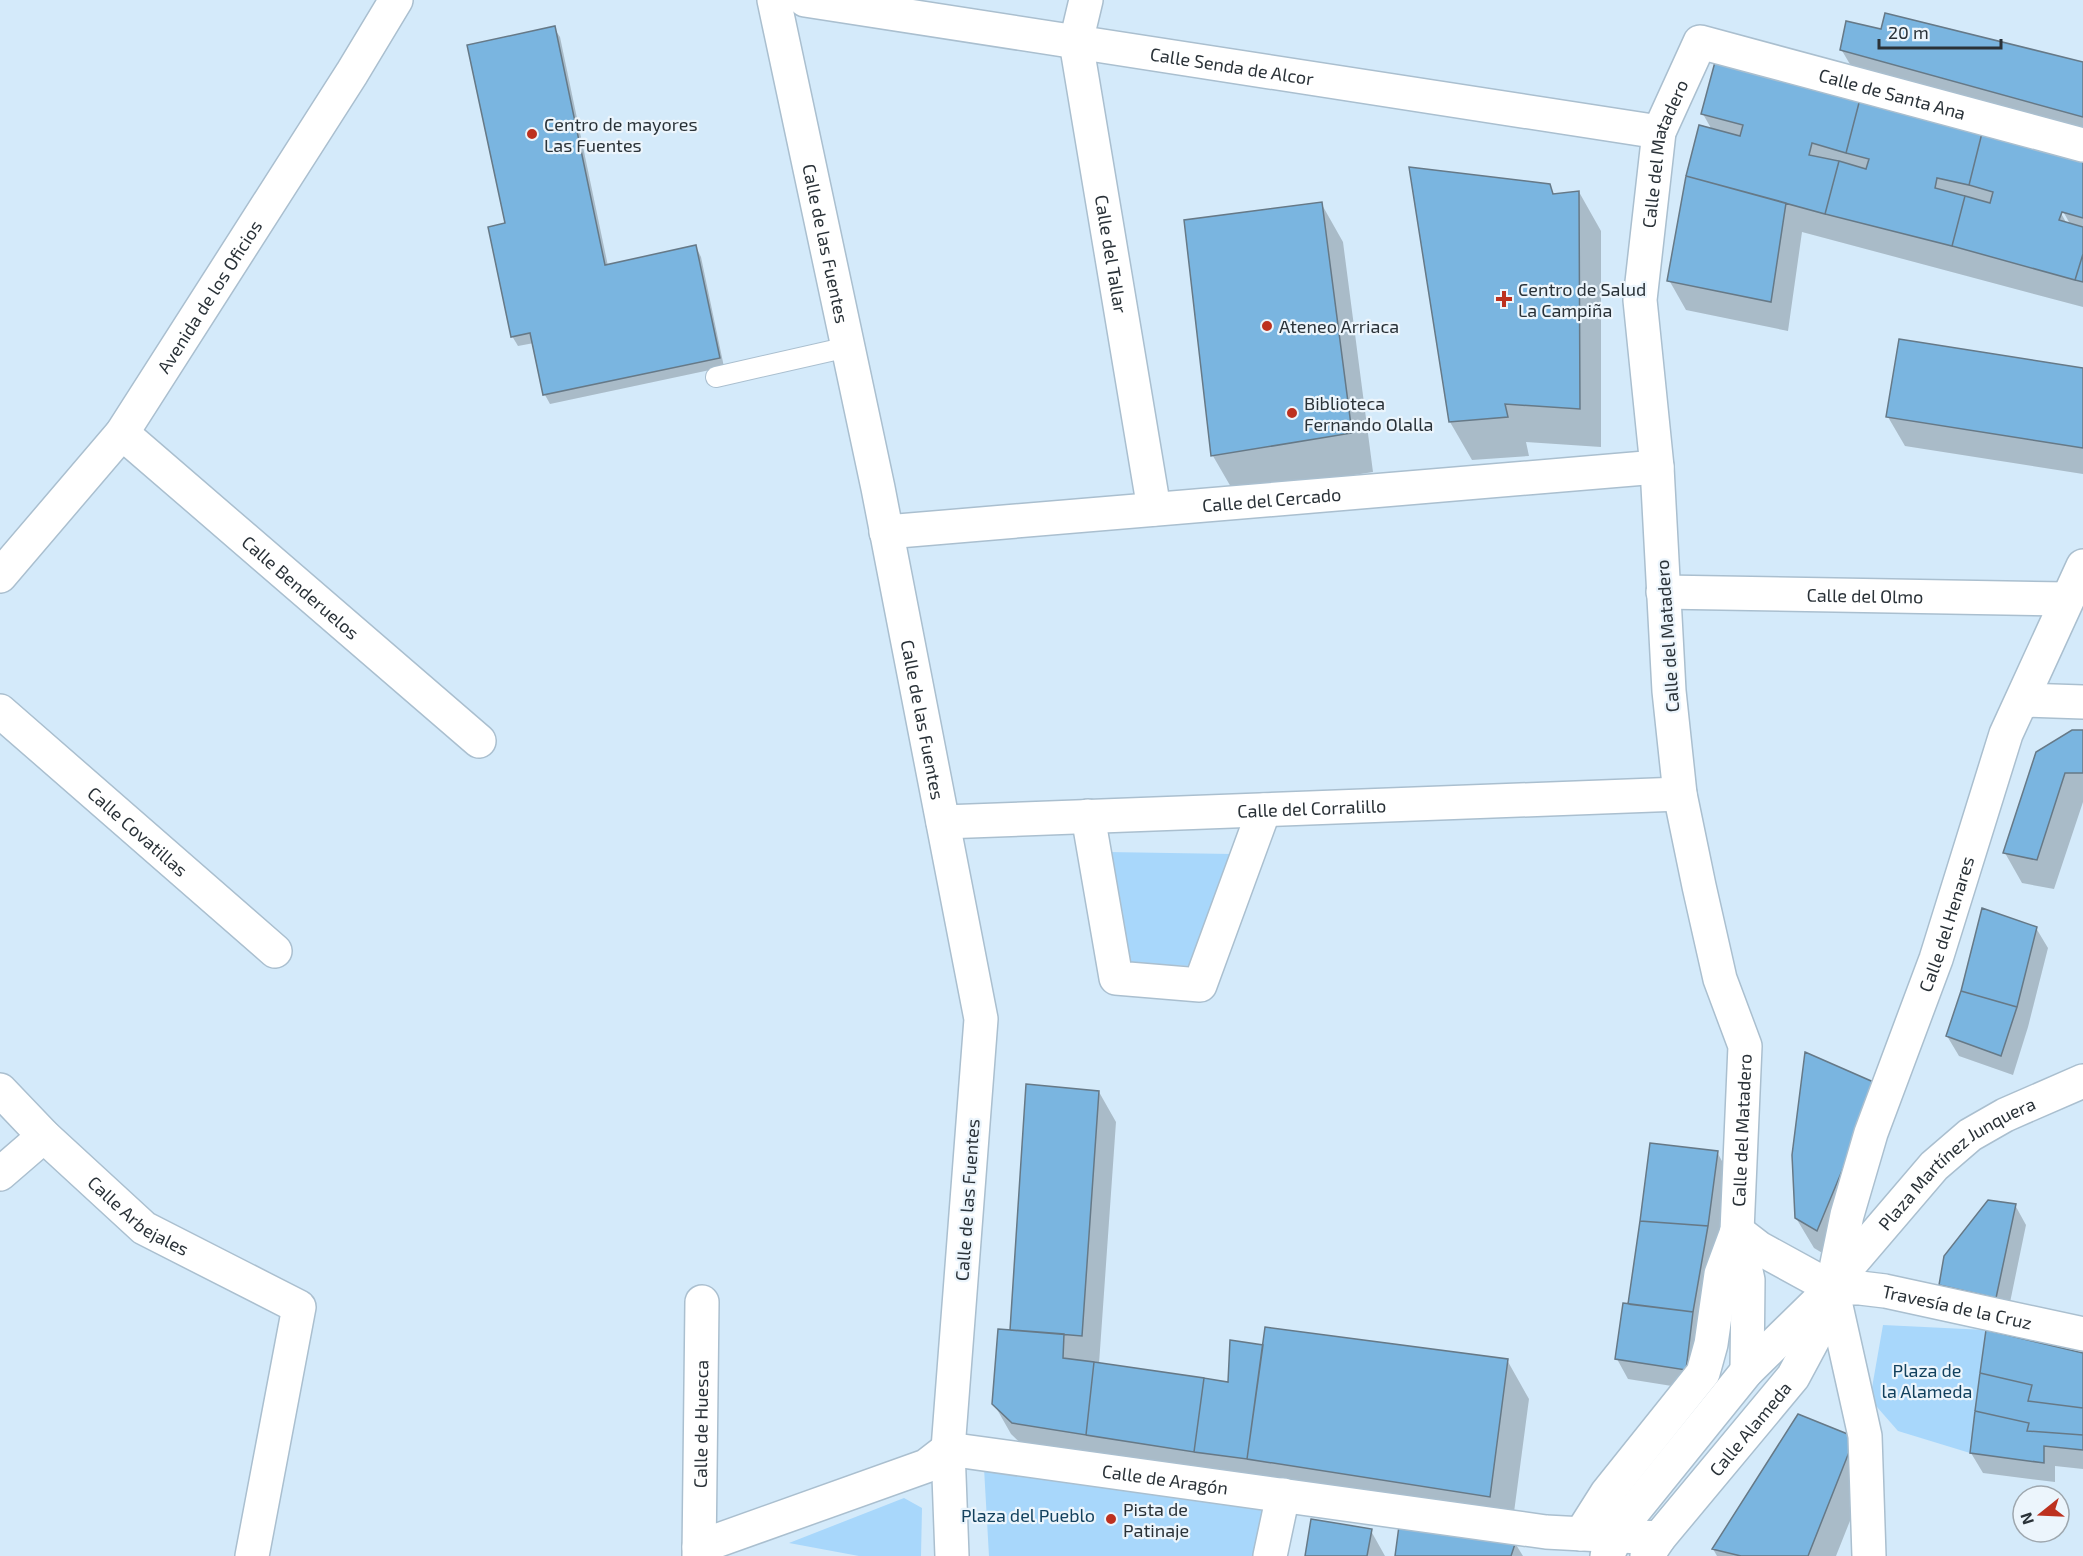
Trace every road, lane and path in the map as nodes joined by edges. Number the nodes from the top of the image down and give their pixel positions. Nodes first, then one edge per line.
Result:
1 (396, 0) edge
2 (774, 0) edge
3 (805, 0) edge
4 (1086, 0) edge
5 (1076, 42) junction
6 (1700, 42) joint
7 (1659, 132) junction
8 (2083, 145) edge
9 (848, 347) junction
10 (716, 377) dead end
11 (122, 433) junction
12 (1657, 467) junction
13 (1154, 509) junction
14 (886, 532) junction
15 (2083, 566) edge
16 (0, 576) edge
17 (1663, 592) junction
18 (2067, 599) junction
19 (2023, 700) junction
20 (2083, 702) edge
21 (0, 711) edge
22 (479, 741) dead end
23 (1680, 794) junction
24 (1264, 810) junction
25 (1088, 816) junction
26 (943, 822) junction
27 (274, 951) dead end
28 (2083, 1081) edge
29 (0, 1090) edge
30 (44, 1136) junction
31 (0, 1174) edge
32 (1737, 1231) junction
33 (1839, 1279) junction
34 (702, 1302) dead end
35 (2083, 1334) edge
36 (1747, 1371) junction
37 (948, 1449) junction
38 (1283, 1495) junction
39 (1581, 1534) junction
40 (1541, 1544) edge
41 (1636, 1546) edge
42 (699, 1551) edge
43 (252, 1556) edge
44 (952, 1556) edge
45 (1270, 1556) edge
46 (1869, 1556) edge

1 - 11 street, Avenida de los Oficios
2 - 9 street, Calle de las Fuentes
3 - 5 street, Calle Senda de Alcor
4 - 5 street, Calle del Tallar
5 - 7 street, Calle Senda de Alcor
5 - 13 street, Calle del Tallar
6 - 7 street, Calle del Matadero
6 - 8 street, Calle de Santa Ana
7 - 12 street, Calle del Matadero
9 - 10 lane
9 - 14 street, Calle de las Fuentes
11 - 16 street, Avenida de los Oficios
11 - 22 street, Calle Benderuelos
12 - 13 street, Calle del Cercado
12 - 17 street, Calle del Matadero
13 - 14 street, Calle del Cercado
14 - 26 street, Calle de las Fuentes
15 - 18 street, Calle del Henares
17 - 18 street, Calle del Olmo
17 - 23 street, Calle del Matadero
18 - 19 street, Calle del Henares
19 - 20 street
19 - 33 street, Calle del Henares
21 - 27 street, Calle Covatillas
23 - 24 street, Calle del Corralillo
23 - 32 street, Calle del Matadero
24 - 25 street, Calle del Corralillo
24 - 25 street
25 - 26 street, Calle del Corralillo
26 - 37 street, Calle de las Fuentes
28 - 33 street, Plaza Martínez Junquera
29 - 30 street, Calle Arbejales
30 - 31 street
30 - 43 street, Calle Arbejales
32 - 33 street, Calle del Matadero
32 - 36 street, Calle del Matadero
32 - 39 street, Calle del Matadero
33 - 35 street, Travesía de la Cruz
33 - 36 street, Calle Alameda
33 - 41 street, Calle Alameda
33 - 46 street
34 - 42 street, Calle de Huesca
36 - 41 street, Calle Alameda
37 - 38 street, Calle de Aragón
37 - 42 street
37 - 44 street, Calle de las Fuentes
38 - 40 street, Calle de Aragón
38 - 45 street
39 - 40 street, Calle de Aragón
39 - 41 street, Calle de Aragón

